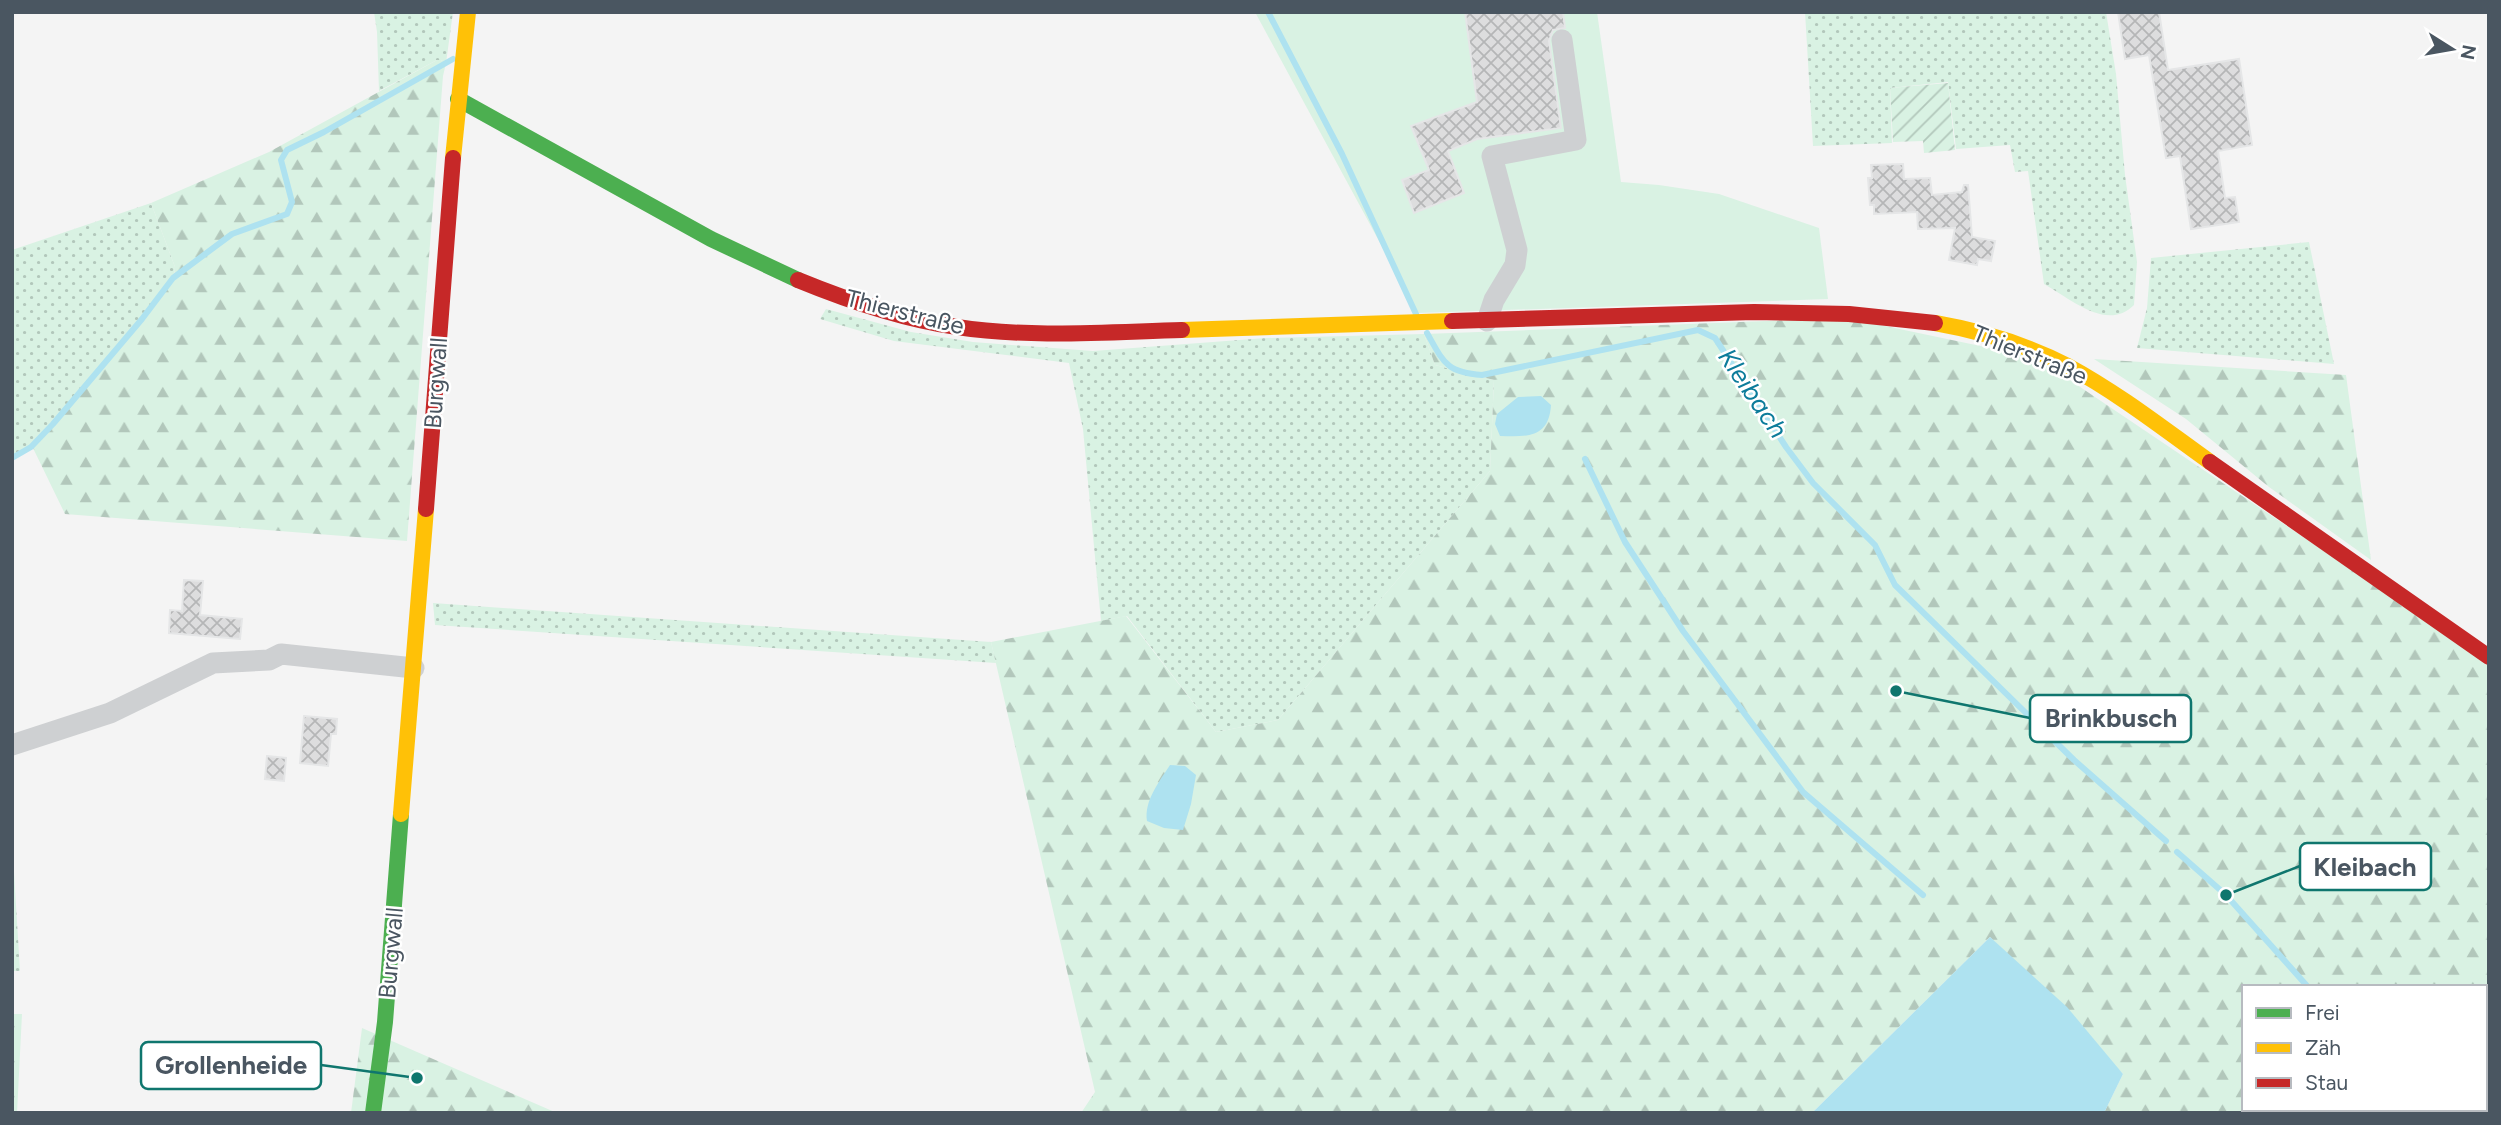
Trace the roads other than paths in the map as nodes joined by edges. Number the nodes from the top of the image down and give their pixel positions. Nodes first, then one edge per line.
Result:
1 (468, 12) edge
2 (1562, 40) dead end
3 (458, 99) junction
4 (1487, 321) junction
5 (2489, 657) edge
6 (414, 668) junction
7 (12, 745) edge
8 (373, 1113) edge

1 - 3 street
2 - 4 street
3 - 4 street, Thierstraße
3 - 6 street, Burgwall
4 - 5 street, Thierstraße
6 - 7 street
6 - 8 street, Burgwall

